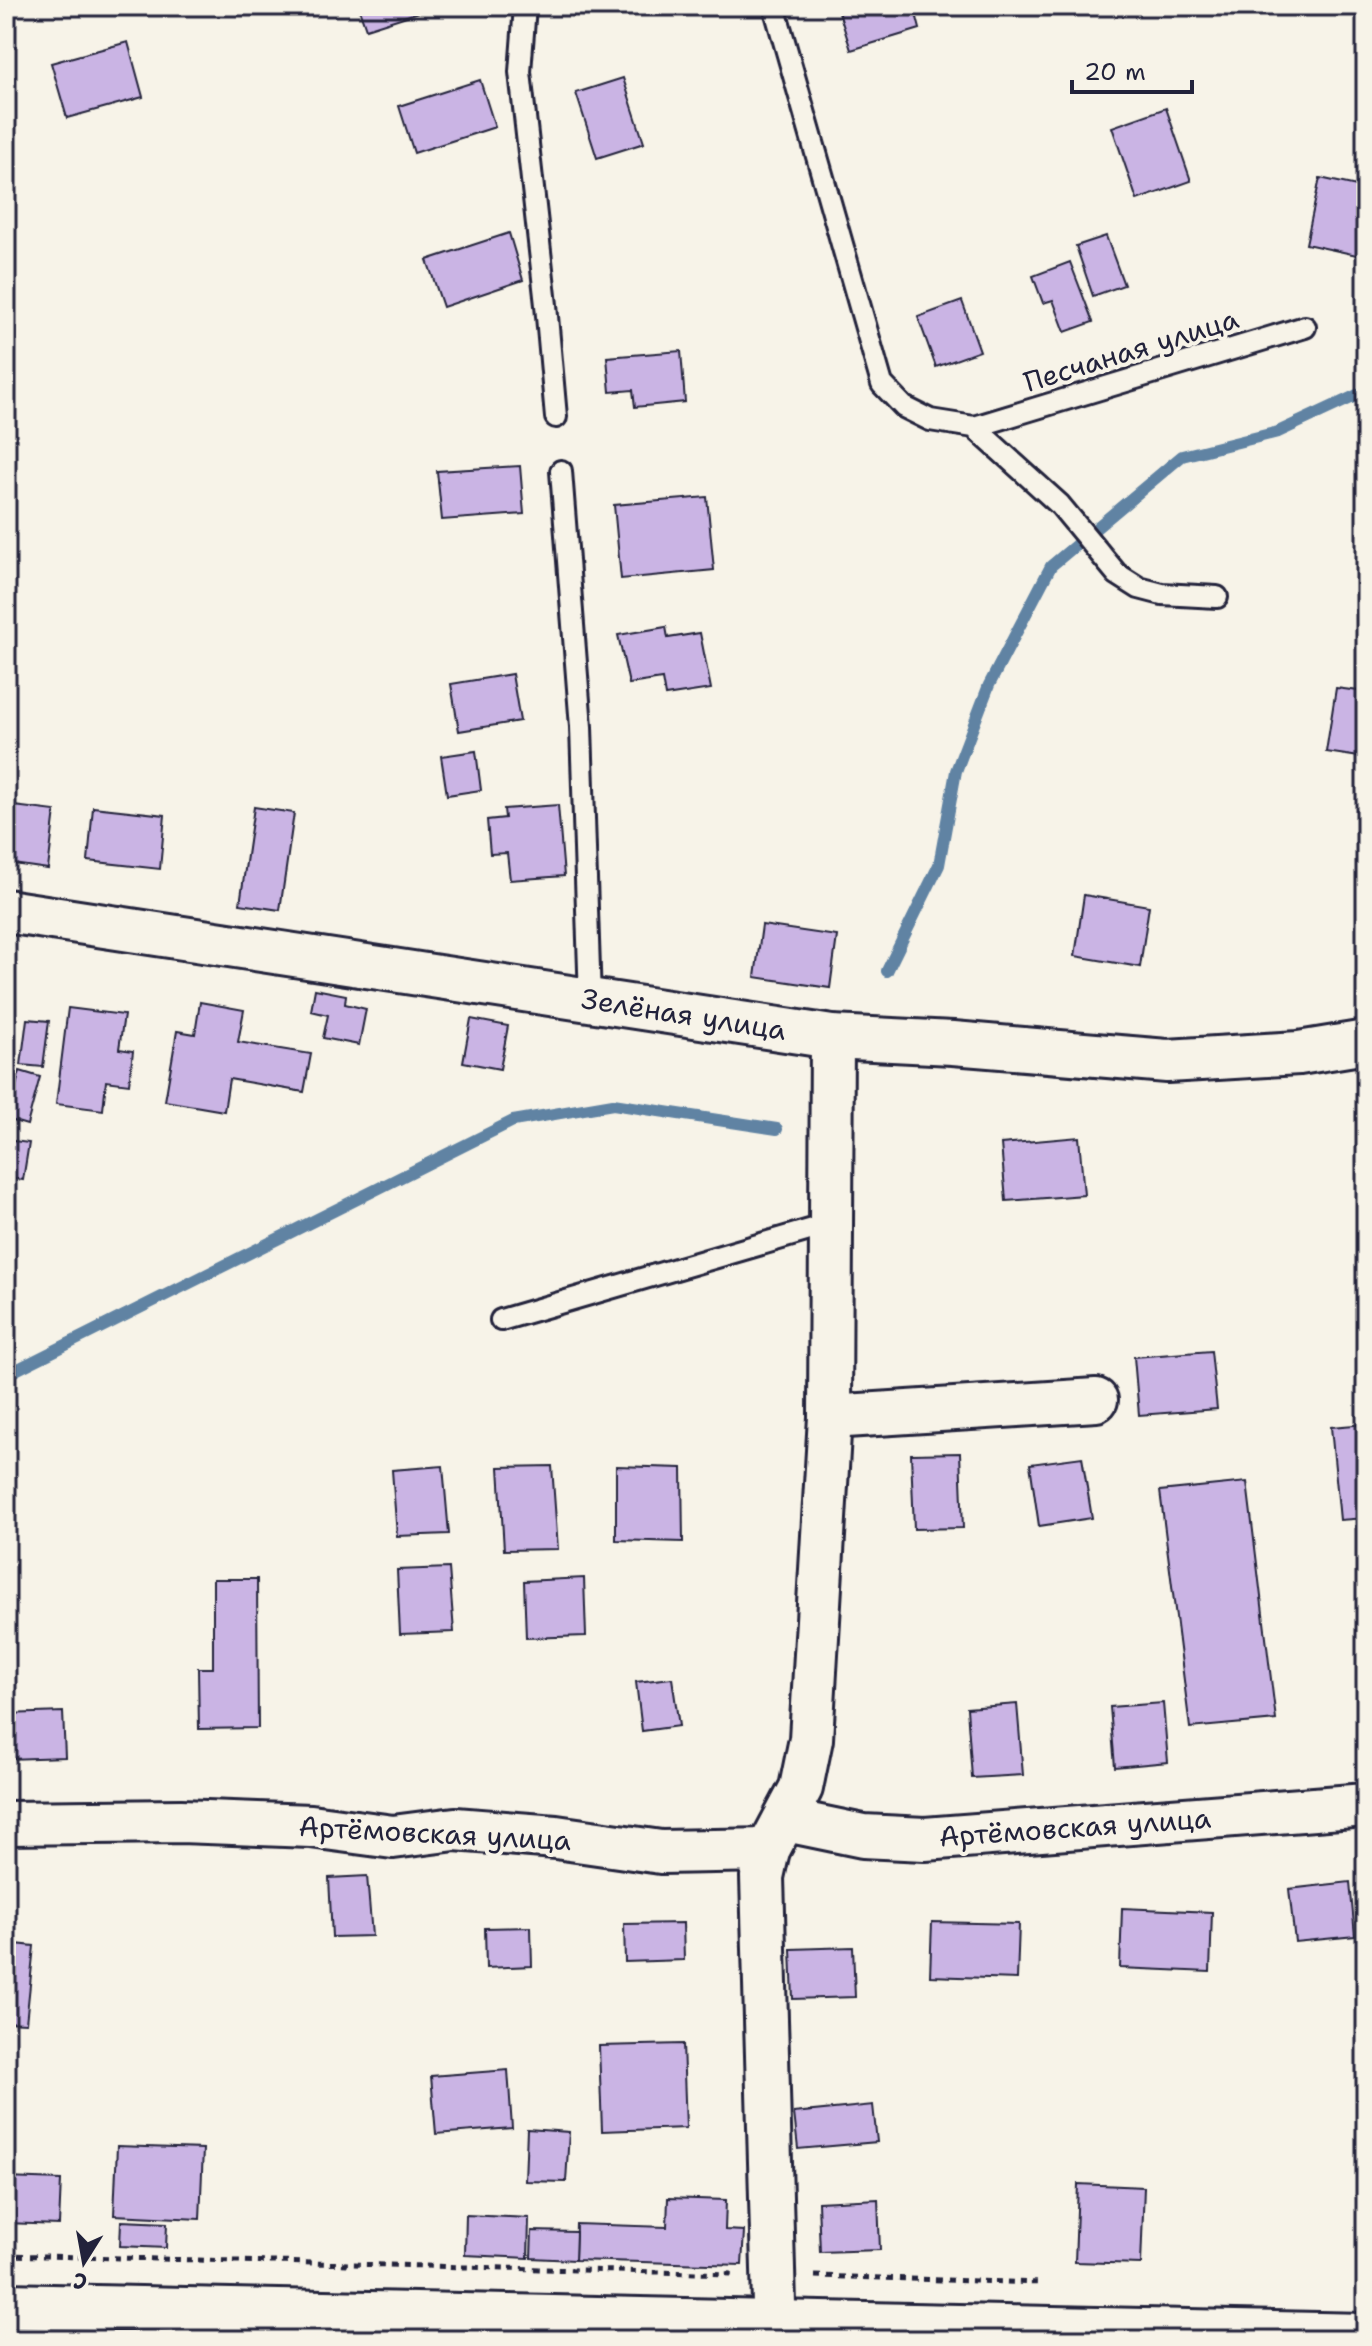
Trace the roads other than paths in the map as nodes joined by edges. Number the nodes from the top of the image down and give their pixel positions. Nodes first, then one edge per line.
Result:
1 (525, 6) edge
2 (774, 6) edge
3 (1305, 327) dead end
4 (556, 417) dead end
5 (974, 427) junction
6 (561, 471) dead end
7 (1217, 597) dead end
8 (6, 911) edge
9 (590, 1000) junction
10 (832, 1037) junction
11 (1366, 1042) edge
12 (830, 1224) junction
13 (501, 1320) dead end
14 (1096, 1400) dead end
15 (830, 1417) junction
16 (1366, 1805) edge
17 (6, 1823) edge
18 (777, 1835) junction
19 (6, 2306) edge
20 (775, 2332) edge
21 (1366, 2336) edge

1 - 4 lane
2 - 5 lane
3 - 5 lane, Песчаная улица
5 - 7 lane
6 - 9 lane
8 - 9 street, Зелёная улица
9 - 10 street, Зелёная улица
10 - 11 street, Зелёная улица
10 - 12 street
12 - 13 lane
12 - 15 street
14 - 15 street
15 - 18 street
16 - 18 street, Артёмовская улица
17 - 18 street, Артёмовская улица
18 - 20 street
19 - 20 main road
20 - 21 main road

